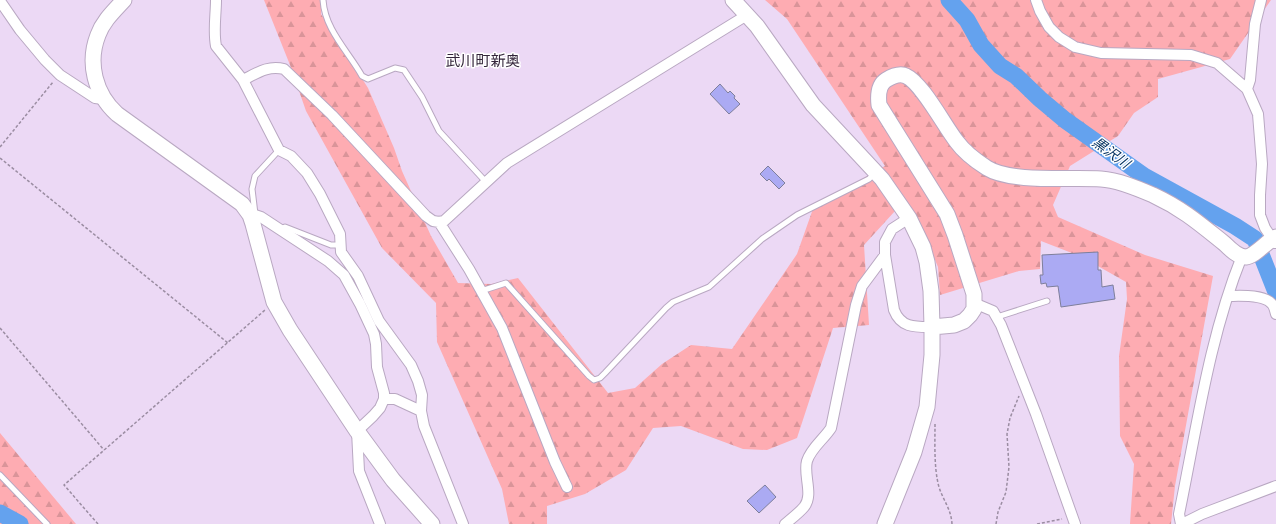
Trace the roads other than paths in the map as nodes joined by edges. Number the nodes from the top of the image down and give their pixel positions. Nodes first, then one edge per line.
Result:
1 (124, 0) edge
2 (216, 0) edge
3 (323, 0) edge
4 (733, 0) edge
5 (1036, 0) edge
6 (1261, 0) edge
7 (0, 1) edge
8 (747, 15) junction
9 (243, 80) junction
10 (1247, 89) junction
11 (103, 99) junction
12 (279, 150) junction
13 (876, 172) junction
14 (486, 182) junction
15 (252, 215) junction
16 (909, 218) junction
17 (438, 222) junction
18 (279, 229) junction
19 (1273, 241) edge
20 (340, 245) junction
21 (885, 255) junction
22 (1247, 255) junction
23 (481, 291) junction
24 (1228, 296) junction
25 (1047, 301) dead end
26 (974, 303) junction
27 (1276, 314) edge
28 (997, 317) junction
29 (932, 327) junction
30 (384, 399) junction
31 (422, 411) junction
32 (357, 431) junction
33 (0, 475) edge
34 (567, 486) dead end
35 (1276, 486) edge
36 (1074, 521) edge
37 (47, 524) edge
38 (380, 524) edge
39 (432, 524) edge
40 (463, 524) edge
41 (785, 524) edge
42 (885, 524) edge
43 (1181, 524) edge

1 - 11 street
2 - 9 street
3 - 14 lane
4 - 8 street
5 - 10 street
6 - 10 street
7 - 11 street
8 - 13 street
8 - 14 street
9 - 12 street
9 - 17 street
10 - 19 street
11 - 15 street
12 - 15 lane
12 - 20 street
13 - 16 street
13 - 23 lane
14 - 17 street
15 - 18 street
15 - 32 street
16 - 21 street
16 - 29 street
17 - 23 street
18 - 20 lane
18 - 30 street
19 - 22 street
20 - 31 street
21 - 29 street
21 - 41 street
22 - 24 street
22 - 26 street
23 - 34 street
24 - 27 street
24 - 43 street
25 - 28 lane
26 - 28 street
26 - 29 street
28 - 36 street
29 - 42 street
30 - 31 street
30 - 32 street
31 - 40 street
32 - 38 street
32 - 39 street
33 - 37 lane
35 - 43 street

